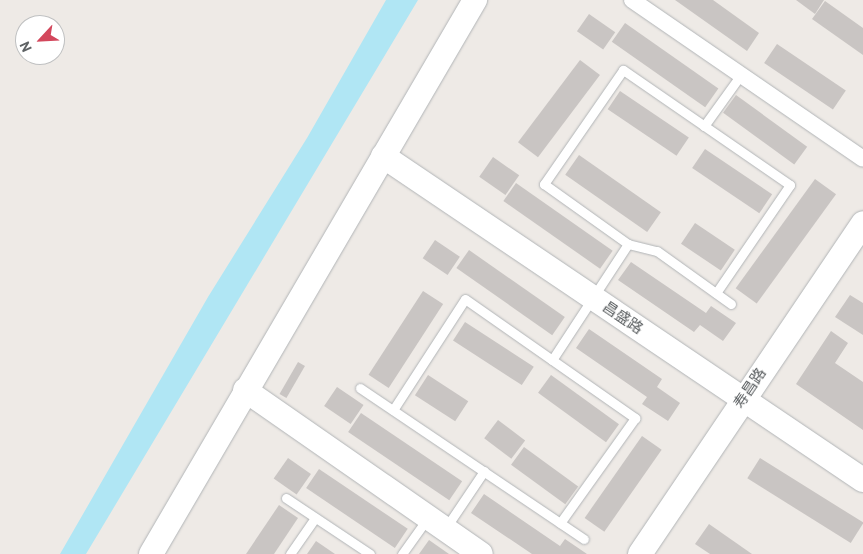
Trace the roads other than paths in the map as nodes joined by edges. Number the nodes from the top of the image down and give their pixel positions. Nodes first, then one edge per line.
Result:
1 (475, 0) edge
2 (632, 0) edge
3 (740, 76) junction
4 (704, 126) junction
5 (385, 153) junction
6 (863, 159) edge
7 (863, 224) edge
8 (863, 240) edge
9 (628, 244) junction
10 (716, 293) junction
11 (594, 295) junction
12 (731, 304) dead end
13 (552, 360) junction
14 (360, 388) dead end
15 (245, 390) junction
16 (750, 399) junction
17 (393, 410) junction
18 (863, 470) edge
19 (484, 471) junction
20 (863, 480) edge
21 (286, 498) dead end
22 (315, 518) junction
23 (560, 523) junction
24 (436, 524) junction
25 (584, 539) dead end
26 (151, 554) edge
27 (290, 554) edge
28 (370, 554) edge
29 (402, 554) edge
30 (481, 554) edge
31 (640, 554) edge
32 (650, 554) edge

1 - 5 street
2 - 3 street
3 - 4 lane
3 - 6 street
4 - 9 lane
4 - 10 lane
5 - 11 street, 昌盛路
5 - 15 street
7 - 16 street, 寿昌路
8 - 16 street, 寿昌路
9 - 10 lane
9 - 11 lane
10 - 12 lane
11 - 13 lane
11 - 16 street, 昌盛路
13 - 17 lane
13 - 23 lane
14 - 17 lane
15 - 24 street
15 - 26 street
16 - 18 street, 昌盛路
16 - 20 street, 昌盛路
16 - 31 street, 寿昌路
16 - 32 street, 寿昌路
17 - 19 lane
19 - 23 lane
19 - 24 lane
21 - 22 lane
22 - 27 lane
22 - 28 lane
23 - 25 lane
24 - 29 lane
24 - 30 street

